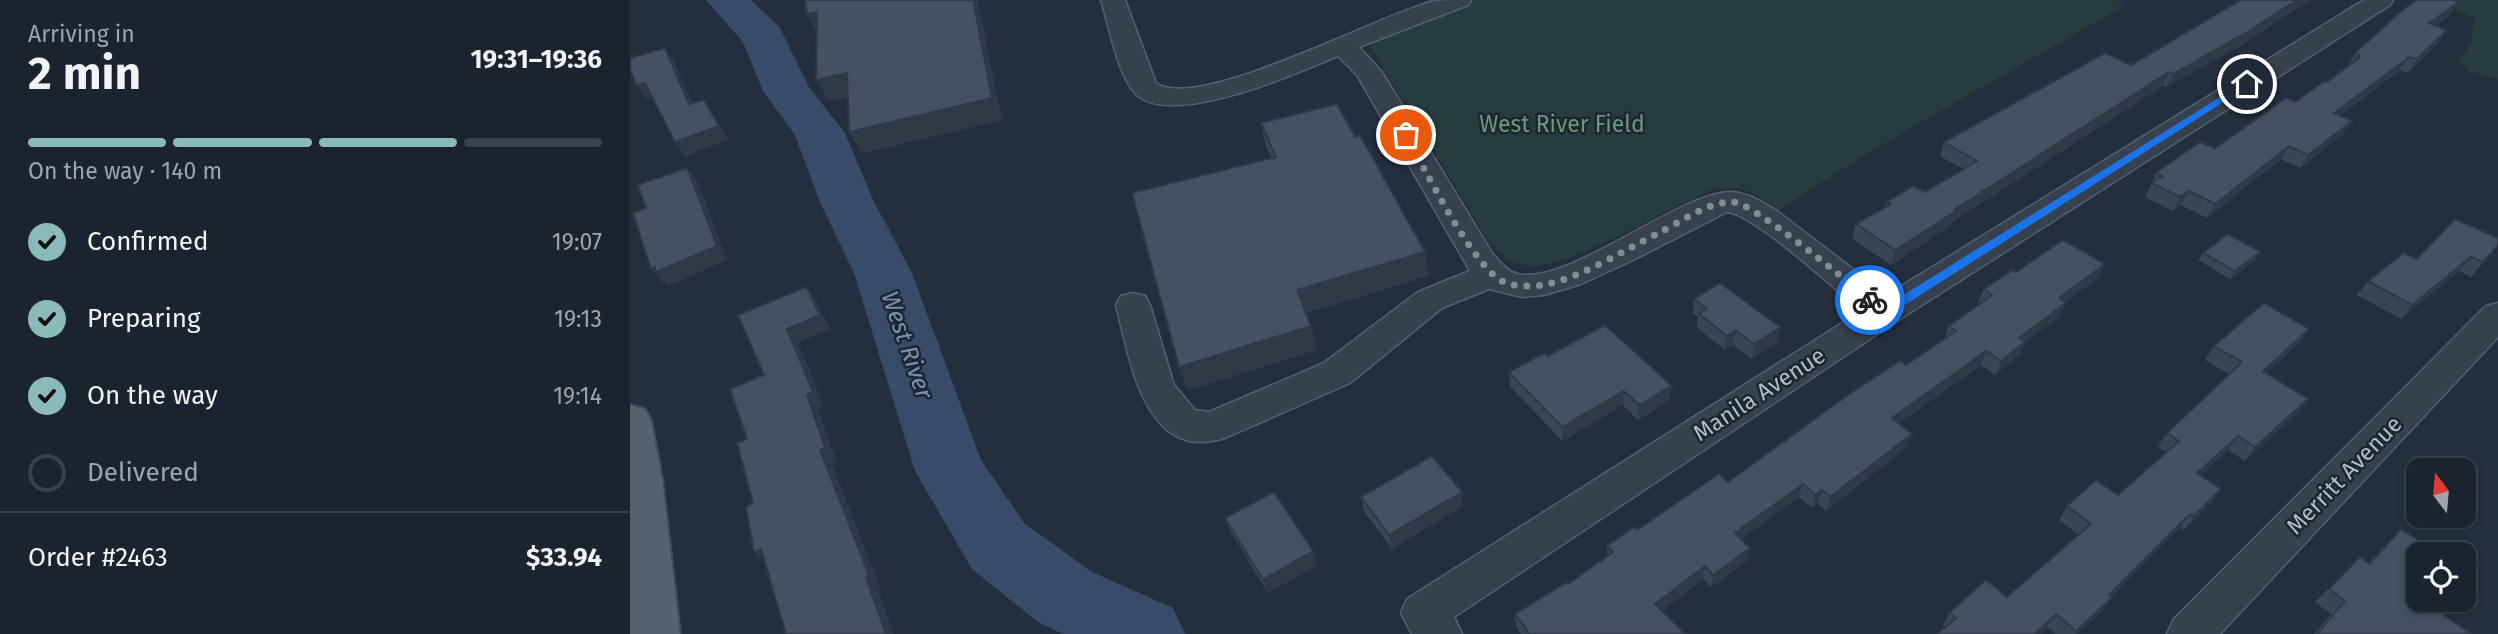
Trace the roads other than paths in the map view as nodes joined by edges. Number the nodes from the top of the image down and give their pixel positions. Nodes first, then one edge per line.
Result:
1 (1113, 0) edge
2 (1459, 0) edge
3 (2381, 0) edge
4 (1340, 46) junction
5 (1493, 274) junction
6 (1133, 305) dead end
7 (1885, 312) junction
8 (2498, 315) edge
9 (630, 421) edge
10 (635, 480) edge
11 (1431, 623) edge
12 (655, 634) edge
13 (2190, 634) edge

1 - 4 street
2 - 4 street
3 - 7 street, Manila Avenue
4 - 5 street
5 - 6 street
5 - 7 street
7 - 11 street, Manila Avenue
8 - 13 street, Merritt Avenue
9 - 10 main road
10 - 12 main road

